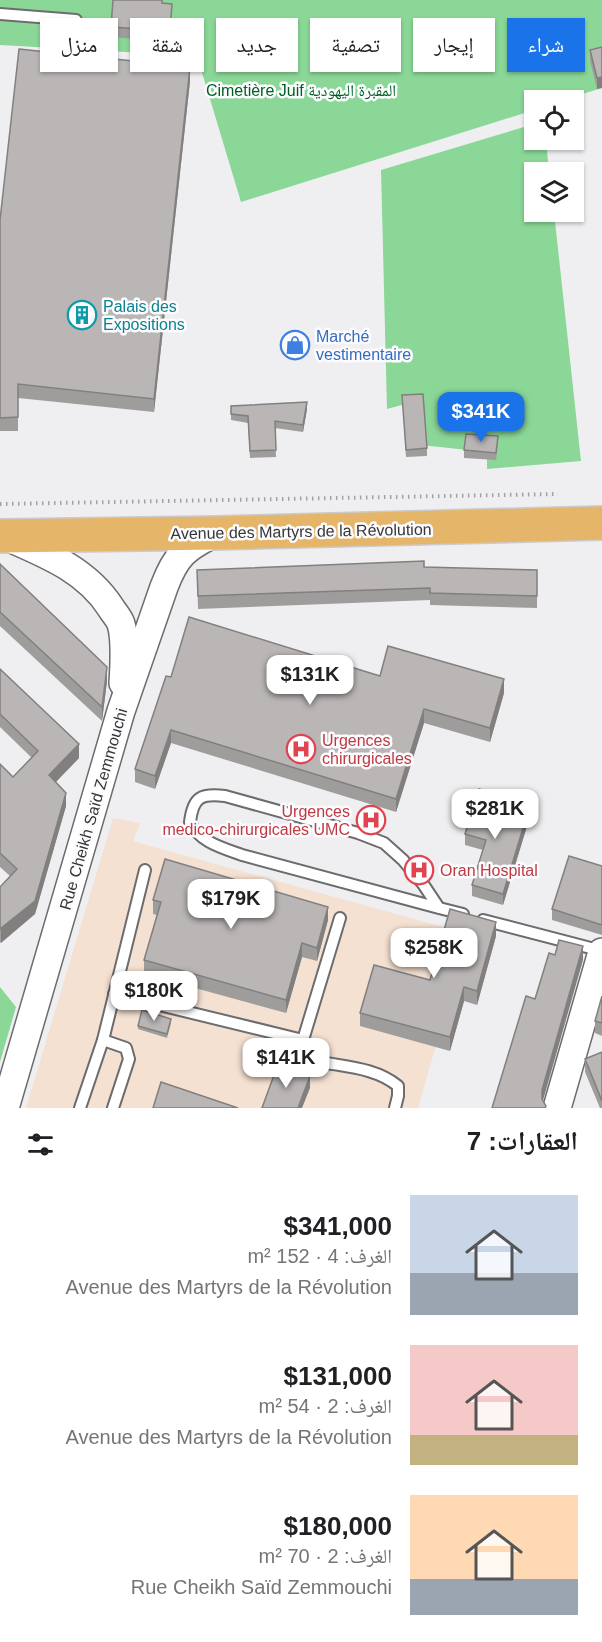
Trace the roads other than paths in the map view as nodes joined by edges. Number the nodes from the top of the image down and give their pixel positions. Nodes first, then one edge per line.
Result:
1 (0, 14) edge
2 (51, 18) edge
3 (602, 523) edge
4 (215, 533) junction
5 (3, 536) edge
6 (121, 711) junction
7 (145, 870) dead end
8 (439, 908) junction
9 (340, 918) dead end
10 (602, 952) edge
11 (114, 994) junction
12 (103, 1040) junction
13 (303, 1040) junction
14 (5, 1108) edge
15 (80, 1108) edge
16 (113, 1108) edge
17 (395, 1108) edge
18 (557, 1108) edge

1 - 2 lane
3 - 4 main road, Avenue des Martyrs de la Révolution
4 - 5 main road, Avenue des Martyrs de la Révolution
4 - 6 street, Rue Cheikh Saïd Zemmouchi
5 - 6 street
6 - 14 street, Rue Cheikh Saïd Zemmouchi
7 - 11 lane
8 - 8 lane
8 - 10 lane
9 - 13 lane
10 - 18 street
11 - 12 lane
11 - 13 lane
12 - 15 lane
12 - 16 lane
13 - 17 lane

